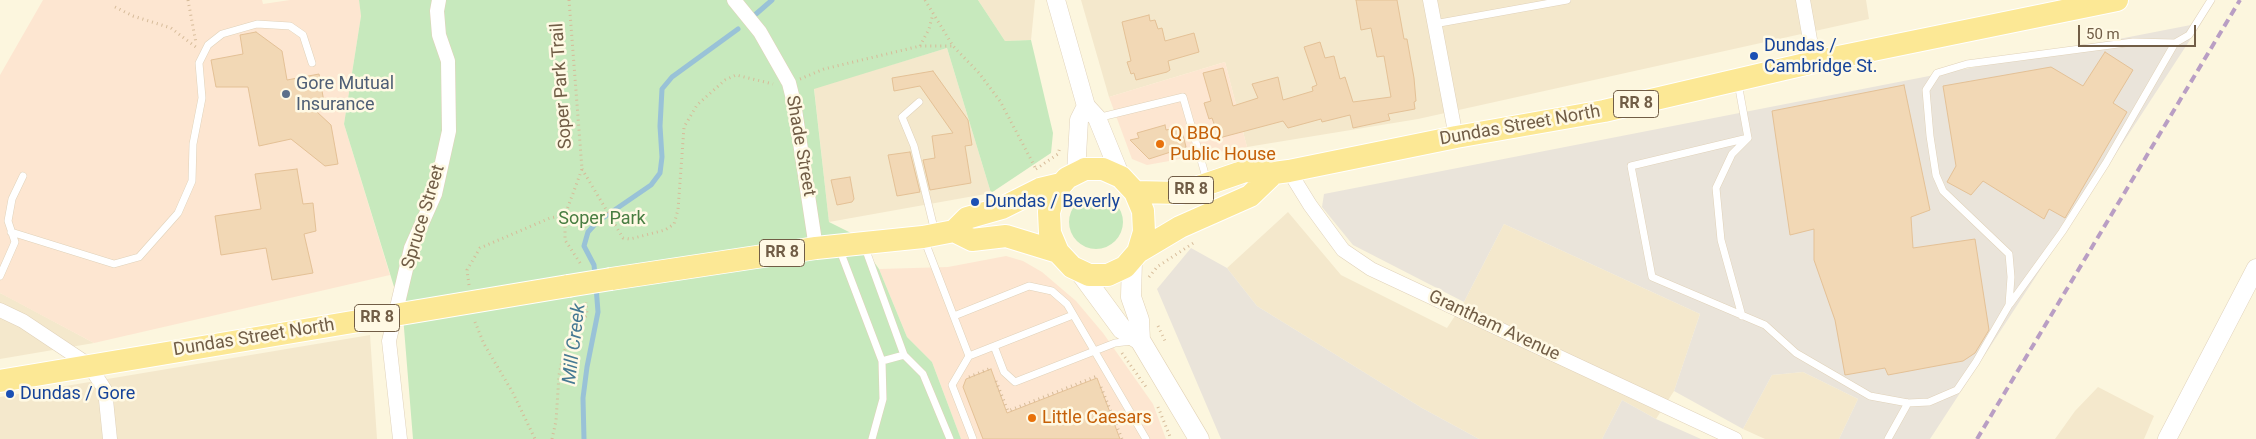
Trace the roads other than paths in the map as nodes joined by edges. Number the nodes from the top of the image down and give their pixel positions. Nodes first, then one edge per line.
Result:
1 (439, 0) edge
2 (734, 0) edge
3 (1056, 0) edge
4 (1430, 0) edge
5 (1567, 0) edge
6 (1803, 0) edge
7 (2116, 0) edge
8 (2212, 0) edge
9 (1434, 24) junction
10 (2175, 43) junction
11 (1814, 62) junction
12 (312, 63) dead end
13 (1737, 80) junction
14 (919, 102) dead end
15 (1092, 112) junction
16 (1456, 137) junction
17 (1748, 138) junction
18 (1281, 172) junction
19 (23, 176) dead end
20 (1068, 178) junction
21 (1208, 184) junction
22 (1128, 185) junction
23 (11, 232) junction
24 (937, 234) junction
25 (863, 243) junction
26 (827, 247) junction
27 (1058, 252) junction
28 (1135, 256) junction
29 (2256, 268) edge
30 (1080, 272) junction
31 (0, 276) edge
32 (2009, 305) junction
33 (0, 310) edge
34 (396, 315) junction
35 (1074, 315) junction
36 (954, 316) junction
37 (1742, 316) junction
38 (1140, 340) junction
39 (994, 346) junction
40 (1095, 351) junction
41 (904, 355) junction
42 (969, 356) junction
43 (882, 361) junction
44 (89, 365) junction
45 (0, 381) edge
46 (1908, 403) junction
47 (110, 439) edge
48 (400, 439) edge
49 (872, 439) edge
50 (950, 439) edge
51 (973, 439) edge
52 (1146, 439) edge
53 (1199, 439) edge
54 (1735, 439) edge
55 (1888, 439) edge
56 (2167, 439) edge

1 - 34 street, Spruce Street
2 - 26 street, Shade Street
3 - 15 street
4 - 9 street
5 - 9 lane
6 - 11 street
7 - 11 main road, Dundas Street North / RR 8
8 - 10 lane
9 - 16 street
10 - 32 lane
10 - 32 lane
11 - 13 main road, Dundas Street North / RR 8
12 - 23 lane
13 - 16 main road, Dundas Street North / RR 8
13 - 17 lane
14 - 24 lane
15 - 20 street
15 - 21 lane
15 - 22 street
16 - 18 main road, Dundas Street North / RR 8
17 - 37 lane
17 - 37 lane
18 - 21 main road, Dundas Street North / RR 8
18 - 28 main road, RR 8
18 - 54 street, Grantham Avenue
19 - 23 lane
20 - 22 main road
20 - 24 main road
20 - 27 main road
21 - 22 main road, Dundas Street North / RR 8
22 - 28 main road
23 - 31 lane
24 - 25 main road, Dundas Street North / RR 8
24 - 27 main road, Dundas Street North / RR 8
24 - 36 lane
25 - 26 main road, Dundas Street North / RR 8
25 - 41 lane
26 - 34 main road, Dundas Street North / RR 8, bridge
26 - 43 lane
27 - 30 main road
28 - 30 main road
28 - 38 main road
29 - 56 street
30 - 38 main road
32 - 46 lane
33 - 44 street
34 - 44 main road, Dundas Street North / RR 8
34 - 48 street, Spruce Street
35 - 36 lane
35 - 39 lane
35 - 40 lane
36 - 42 lane
37 - 46 lane
38 - 40 lane
38 - 53 main road
39 - 40 lane
39 - 42 lane
40 - 52 lane
41 - 43 lane
41 - 50 lane
42 - 51 lane
43 - 49 lane
44 - 45 main road, Dundas Street North / RR 8
44 - 47 street
46 - 55 lane

